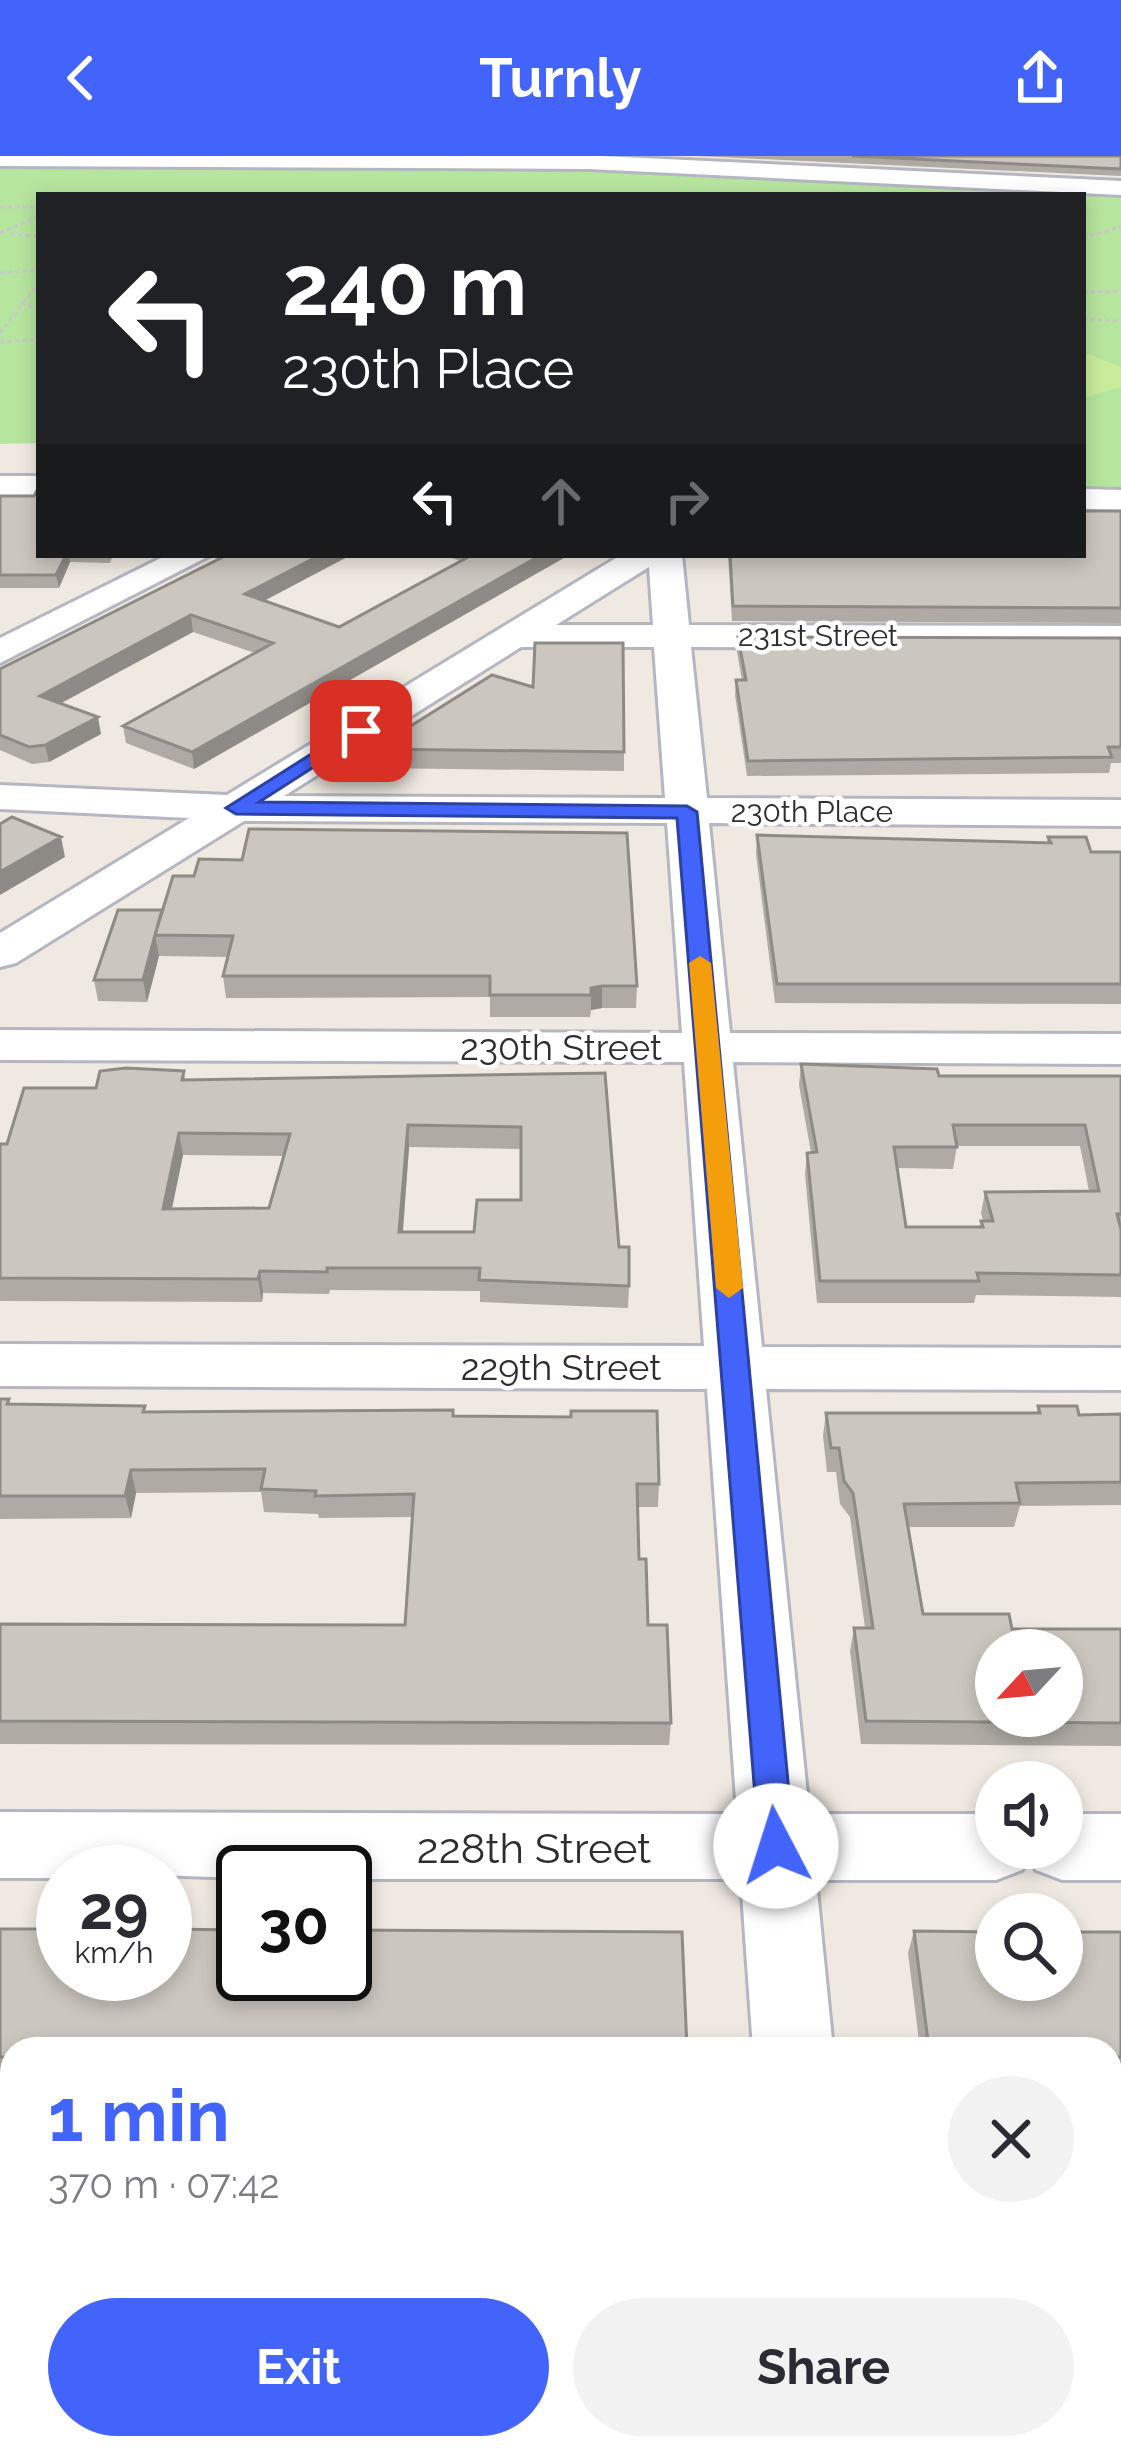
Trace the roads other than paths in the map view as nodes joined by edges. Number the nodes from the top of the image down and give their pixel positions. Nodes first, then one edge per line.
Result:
1 (988, 156) edge
2 (190, 158) edge
3 (390, 158) edge
4 (0, 159) edge
5 (589, 159) edge
6 (789, 164) edge
7 (998, 182) junction
8 (1121, 188) edge
9 (0, 486) edge
10 (36, 486) edge
11 (1086, 499) edge
12 (1121, 500) edge
13 (188, 558) edge
14 (640, 558) edge
15 (665, 558) edge
16 (0, 613) edge
17 (75, 615) junction
18 (516, 636) junction
19 (672, 636) junction
20 (1121, 637) edge
21 (0, 652) edge
22 (0, 797) edge
23 (236, 808) junction
24 (687, 812) junction
25 (1121, 813) edge
26 (0, 953) edge
27 (0, 1045) edge
28 (708, 1047) junction
29 (1121, 1048) edge
30 (0, 1365) edge
31 (736, 1368) junction
32 (1121, 1369) edge
33 (0, 1845) edge
34 (776, 1846) junction
35 (975, 1847) edge
36 (1083, 1847) edge
37 (1121, 1847) edge
38 (792, 2037) edge

1 - 7 street
2 - 3 street
2 - 4 street
3 - 5 street
5 - 6 street
6 - 7 street
7 - 8 street
9 - 10 street
11 - 12 street
13 - 17 street
14 - 18 street
15 - 19 street
16 - 17 street
17 - 21 street
18 - 19 street, 231st Street
18 - 23 street
19 - 20 street, 231st Street
19 - 24 street
22 - 23 street, 230th Place
23 - 24 street, 230th Place
23 - 26 street
24 - 25 street, 230th Place
24 - 28 street
27 - 28 street, 230th Street
28 - 29 street, 230th Street
28 - 31 street
30 - 31 street, 229th Street
31 - 32 street, 229th Street
31 - 34 street
33 - 34 street, 228th Street
34 - 35 street, 228th Street
34 - 38 street
36 - 37 street

